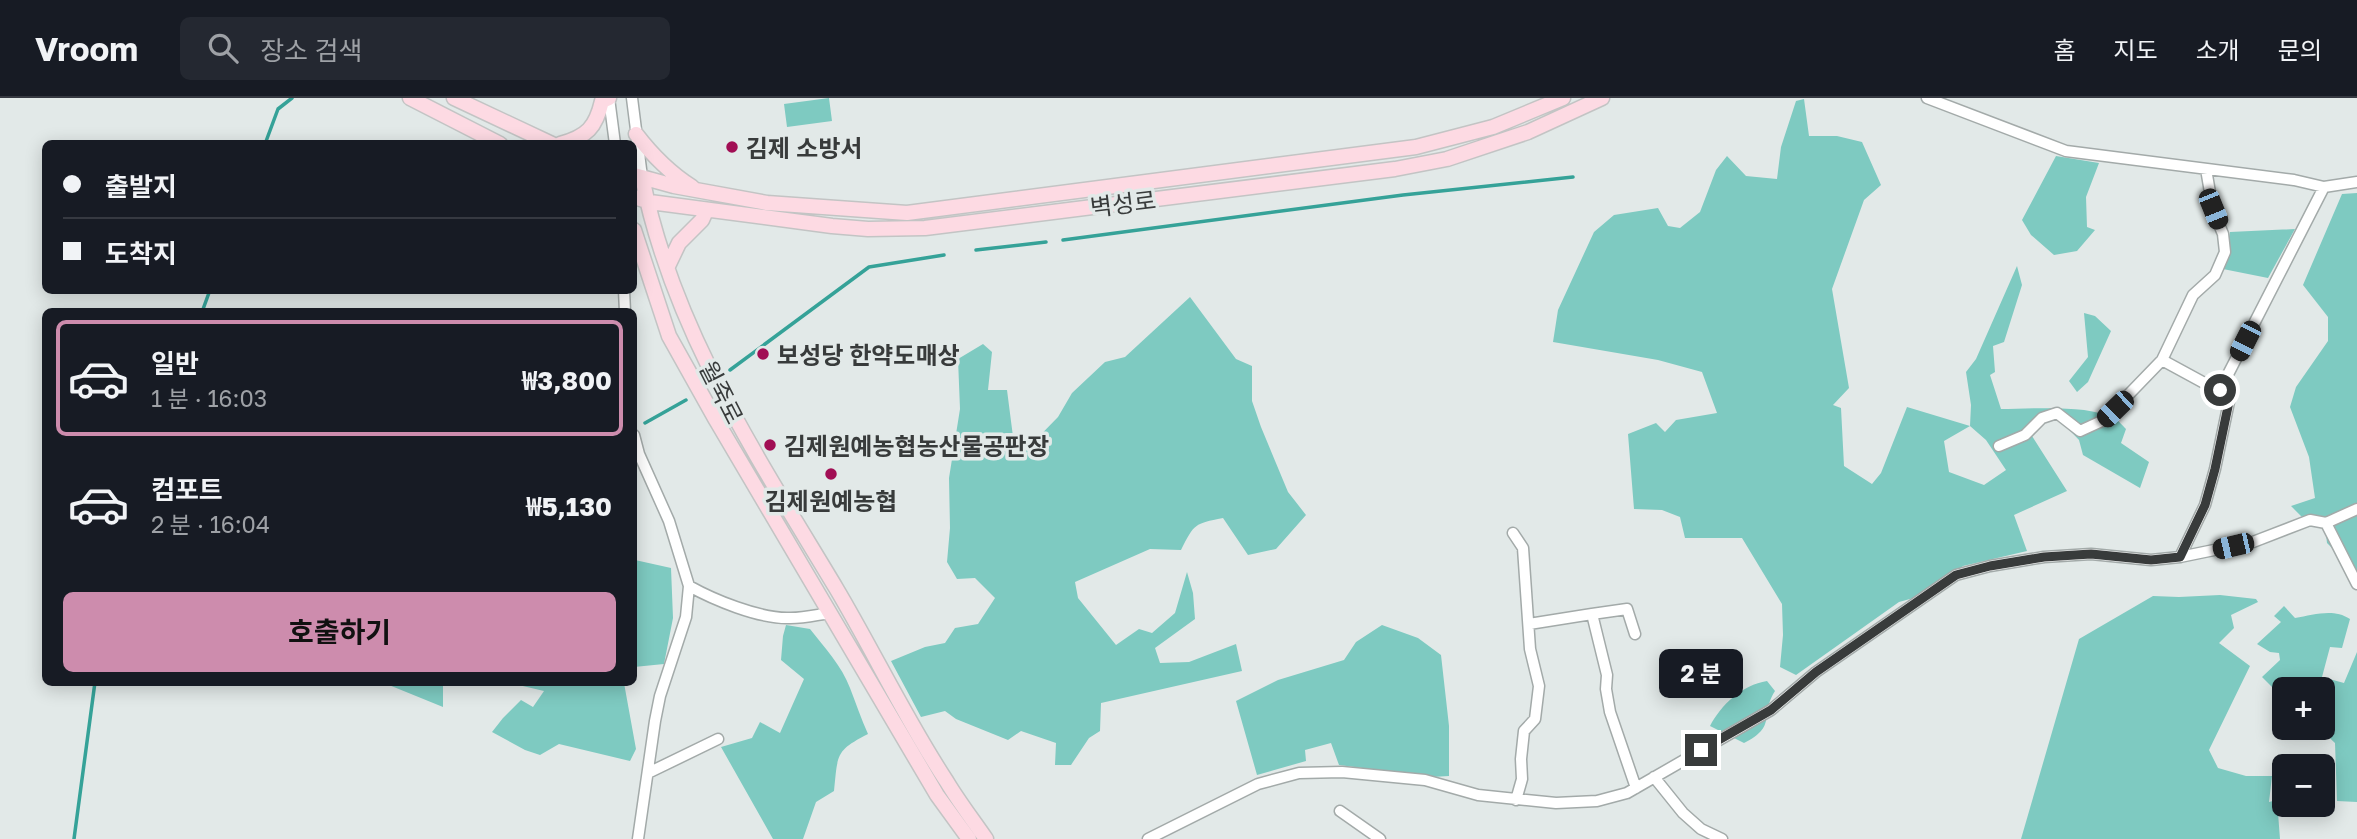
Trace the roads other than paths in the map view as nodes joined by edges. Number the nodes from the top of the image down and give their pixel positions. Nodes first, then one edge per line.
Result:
1 (410, 98) edge
2 (454, 98) edge
3 (609, 98) edge
4 (632, 98) edge
5 (1563, 98) edge
6 (1602, 98) edge
7 (1927, 98) edge
8 (636, 134) junction
9 (492, 140) edge
10 (543, 140) edge
11 (574, 140) edge
12 (614, 140) edge
13 (636, 140) edge
14 (637, 155) edge
15 (2206, 169) junction
16 (638, 176) edge
17 (2357, 182) edge
18 (2323, 187) junction
19 (697, 190) junction
20 (640, 199) edge
21 (706, 211) junction
22 (637, 239) edge
23 (668, 266) junction
24 (2162, 360) junction
25 (2220, 390) junction
26 (637, 446) edge
27 (1999, 446) dead end
28 (2357, 509) edge
29 (2326, 523) junction
30 (1513, 533) dead end
31 (2180, 557) junction
32 (2357, 584) edge
33 (689, 586) junction
34 (830, 613) junction
35 (1592, 614) junction
36 (1529, 624) junction
37 (1635, 634) dead end
38 (718, 739) dead end
39 (648, 773) junction
40 (1654, 777) junction
41 (1636, 788) junction
42 (1516, 800) junction
43 (1340, 811) dead end
44 (638, 839) edge
45 (969, 839) edge
46 (986, 839) edge
47 (1148, 839) edge
48 (1380, 839) edge
49 (1722, 839) edge

1 - 9 main road
2 - 10 main road
3 - 11 main road
3 - 12 street
4 - 8 street, 월죽로
5 - 19 main road, 벽성로
6 - 21 main road, 벽성로
7 - 15 street
8 - 13 street, 월죽로
8 - 19 main road
14 - 16 street, 월죽로
15 - 18 street
15 - 24 street
16 - 19 main road, 벽성로
16 - 20 main road, 월죽로
17 - 18 street
18 - 25 street
20 - 21 main road, 벽성로
20 - 23 main road, 월죽로
21 - 23 main road
22 - 34 main road, 월죽로
23 - 46 main road, 월죽로
24 - 25 street
24 - 27 street
25 - 31 street
26 - 33 street
28 - 29 street
29 - 31 street
29 - 32 street
30 - 36 street
31 - 40 street
33 - 34 street
33 - 39 street
34 - 45 main road, 월죽로
35 - 36 street
35 - 37 street
35 - 41 street
36 - 42 street
38 - 39 street
39 - 44 street
40 - 41 street
40 - 49 street
41 - 42 street
42 - 47 street
43 - 48 street

